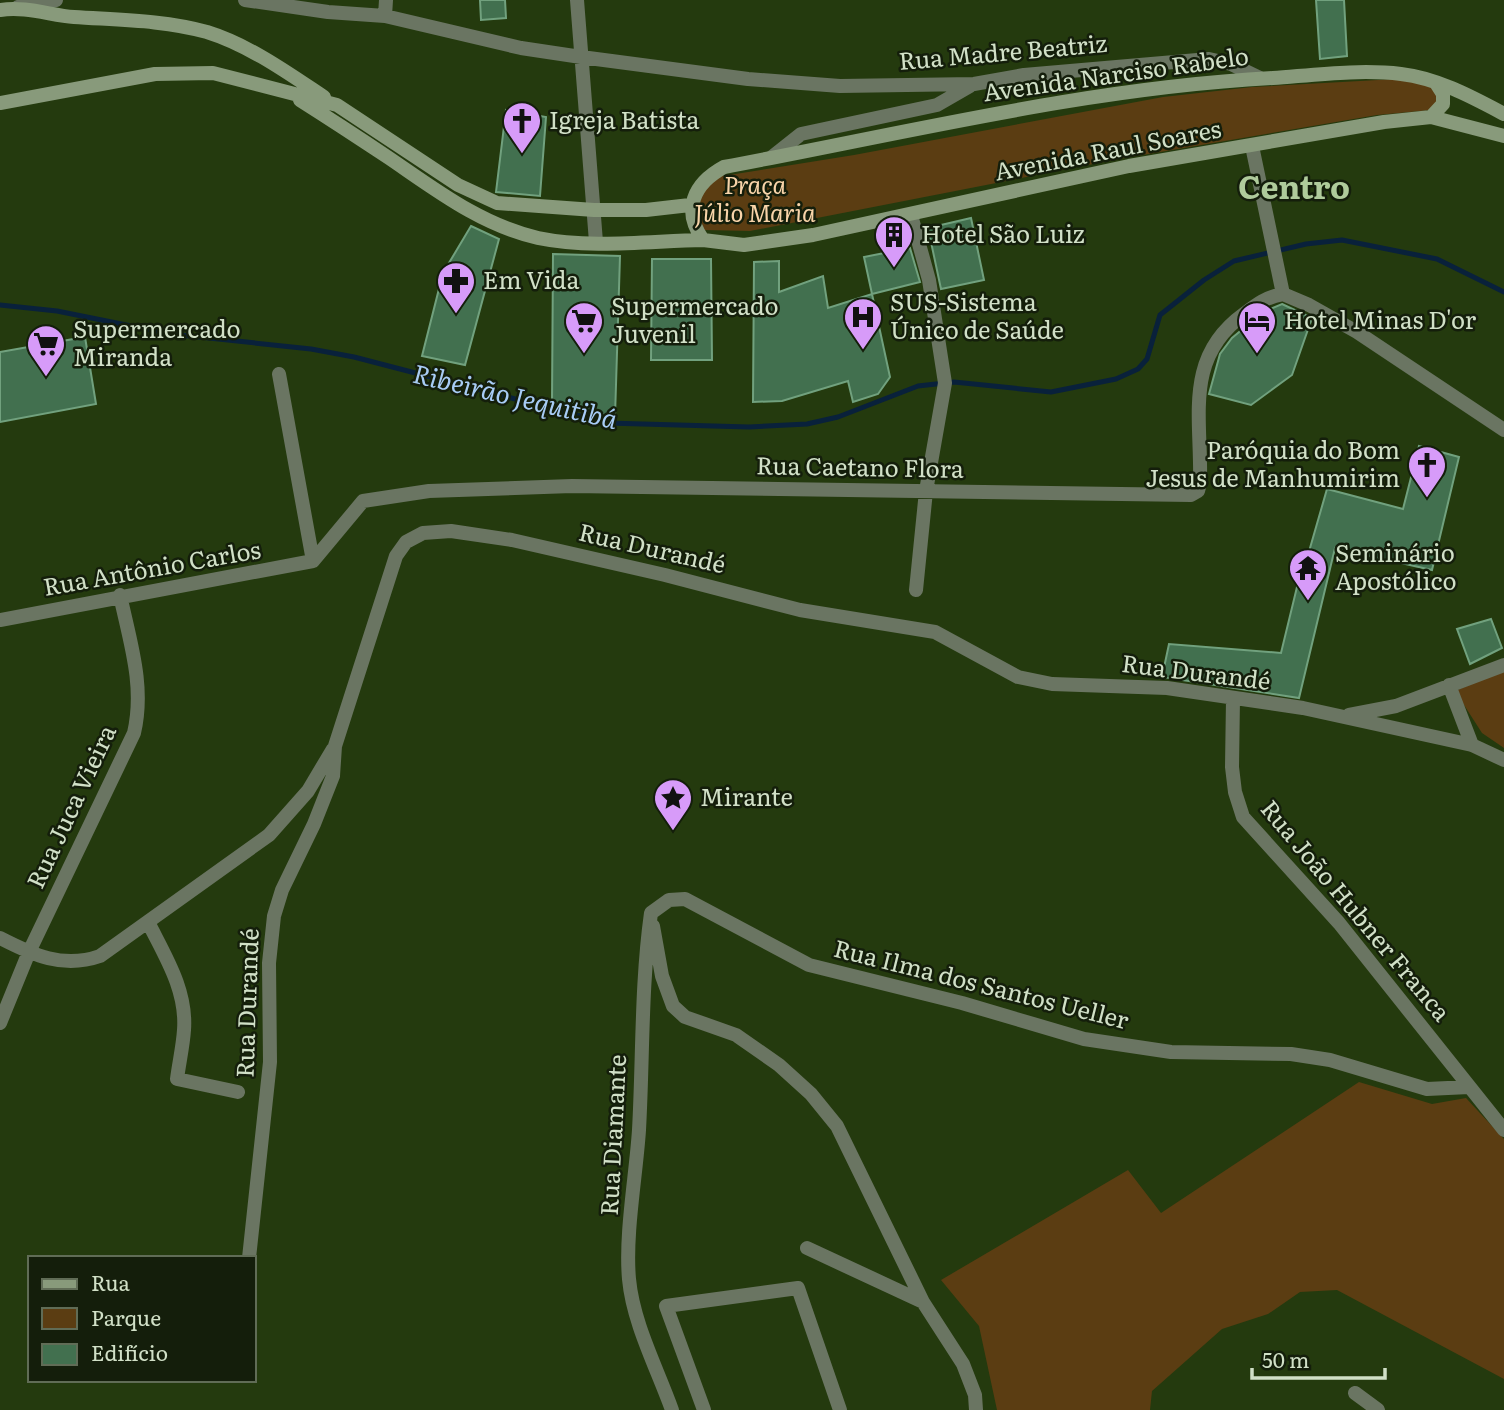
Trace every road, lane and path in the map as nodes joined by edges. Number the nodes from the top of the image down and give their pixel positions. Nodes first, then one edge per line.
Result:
1 (56, 0) edge
2 (245, 0) edge
3 (386, 0) edge
4 (577, 0) edge
5 (6, 9) edge
6 (385, 16) junction
7 (581, 57) junction
8 (1260, 78) junction
9 (1436, 83) junction
10 (974, 84) junction
11 (290, 93) junction
12 (0, 103) edge
13 (337, 105) junction
14 (1504, 114) edge
15 (1431, 117) junction
16 (330, 120) junction
17 (1504, 136) edge
18 (1252, 146) junction
19 (772, 157) junction
20 (510, 205) junction
21 (691, 205) junction
22 (594, 210) junction
23 (911, 215) junction
24 (505, 228) junction
25 (703, 240) junction
26 (596, 242) junction
27 (1282, 288) junction
28 (279, 374) dead end
29 (1504, 430) edge
30 (926, 491) junction
31 (313, 561) junction
32 (916, 590) dead end
33 (120, 595) junction
34 (0, 620) edge
35 (1504, 665) edge
36 (1449, 685) junction
37 (1233, 699) junction
38 (1343, 716) junction
39 (1472, 744) junction
40 (335, 746) junction
41 (1504, 760) edge
42 (651, 913) junction
43 (148, 922) junction
44 (0, 938) edge
45 (29, 952) junction
46 (0, 1023) edge
47 (1469, 1087) junction
48 (238, 1092) dead end
49 (1504, 1130) edge
50 (807, 1248) dead end
51 (249, 1256) edge
52 (923, 1302) junction
53 (1355, 1393) dead end
54 (672, 1410) edge
55 (704, 1410) edge
56 (840, 1410) edge
57 (976, 1410) edge
58 (1378, 1410) edge

1 - 5 street
2 - 6 street, Rua Madre Beatriz
3 - 6 street
4 - 7 street
5 - 13 street
6 - 7 street, Rua Madre Beatriz
7 - 10 street, Rua Madre Beatriz
7 - 22 street
8 - 9 street, Avenida Narciso Rabelo
8 - 10 street, Rua Madre Beatriz
8 - 19 street, Avenida Narciso Rabelo
9 - 14 street, Avenida Narciso Rabelo
9 - 15 street
10 - 19 street
11 - 12 street
11 - 13 street
11 - 16 street
13 - 16 street
13 - 20 street
15 - 17 street, Avenida Raul Soares
15 - 18 street, Avenida Raul Soares
16 - 24 street
18 - 23 street, Avenida Raul Soares
18 - 27 street
19 - 21 street, Avenida Narciso Rabelo
20 - 22 street
20 - 24 street
21 - 22 street
21 - 25 street
22 - 26 street
23 - 25 street, Avenida Raul Soares
23 - 30 street
24 - 26 street
25 - 26 street
27 - 29 street
27 - 30 street, Rua Caetano Flora
28 - 31 street
30 - 31 street, Rua Caetano Flora
30 - 32 street
31 - 33 street, Rua Antônio Carlos
33 - 34 street, Rua Antônio Carlos
33 - 45 street, Rua Juca Vieira
35 - 36 street
36 - 38 street
36 - 39 street
37 - 38 street, Rua Durandé
37 - 40 street, Rua Durandé
37 - 47 street, Rua João Hubner Franca
38 - 39 street, Rua Durandé
39 - 41 street, Rua Durandé
40 - 43 street
40 - 51 street, Rua Durandé
42 - 47 street, Rua Ilma dos Santos Ueller
42 - 52 street
42 - 54 street, Rua Diamante
43 - 45 street
43 - 48 street
44 - 45 street
45 - 46 street, Rua Juca Vieira
47 - 49 street, Rua João Hubner Franca
50 - 52 street
52 - 57 street
53 - 58 street
55 - 56 street

